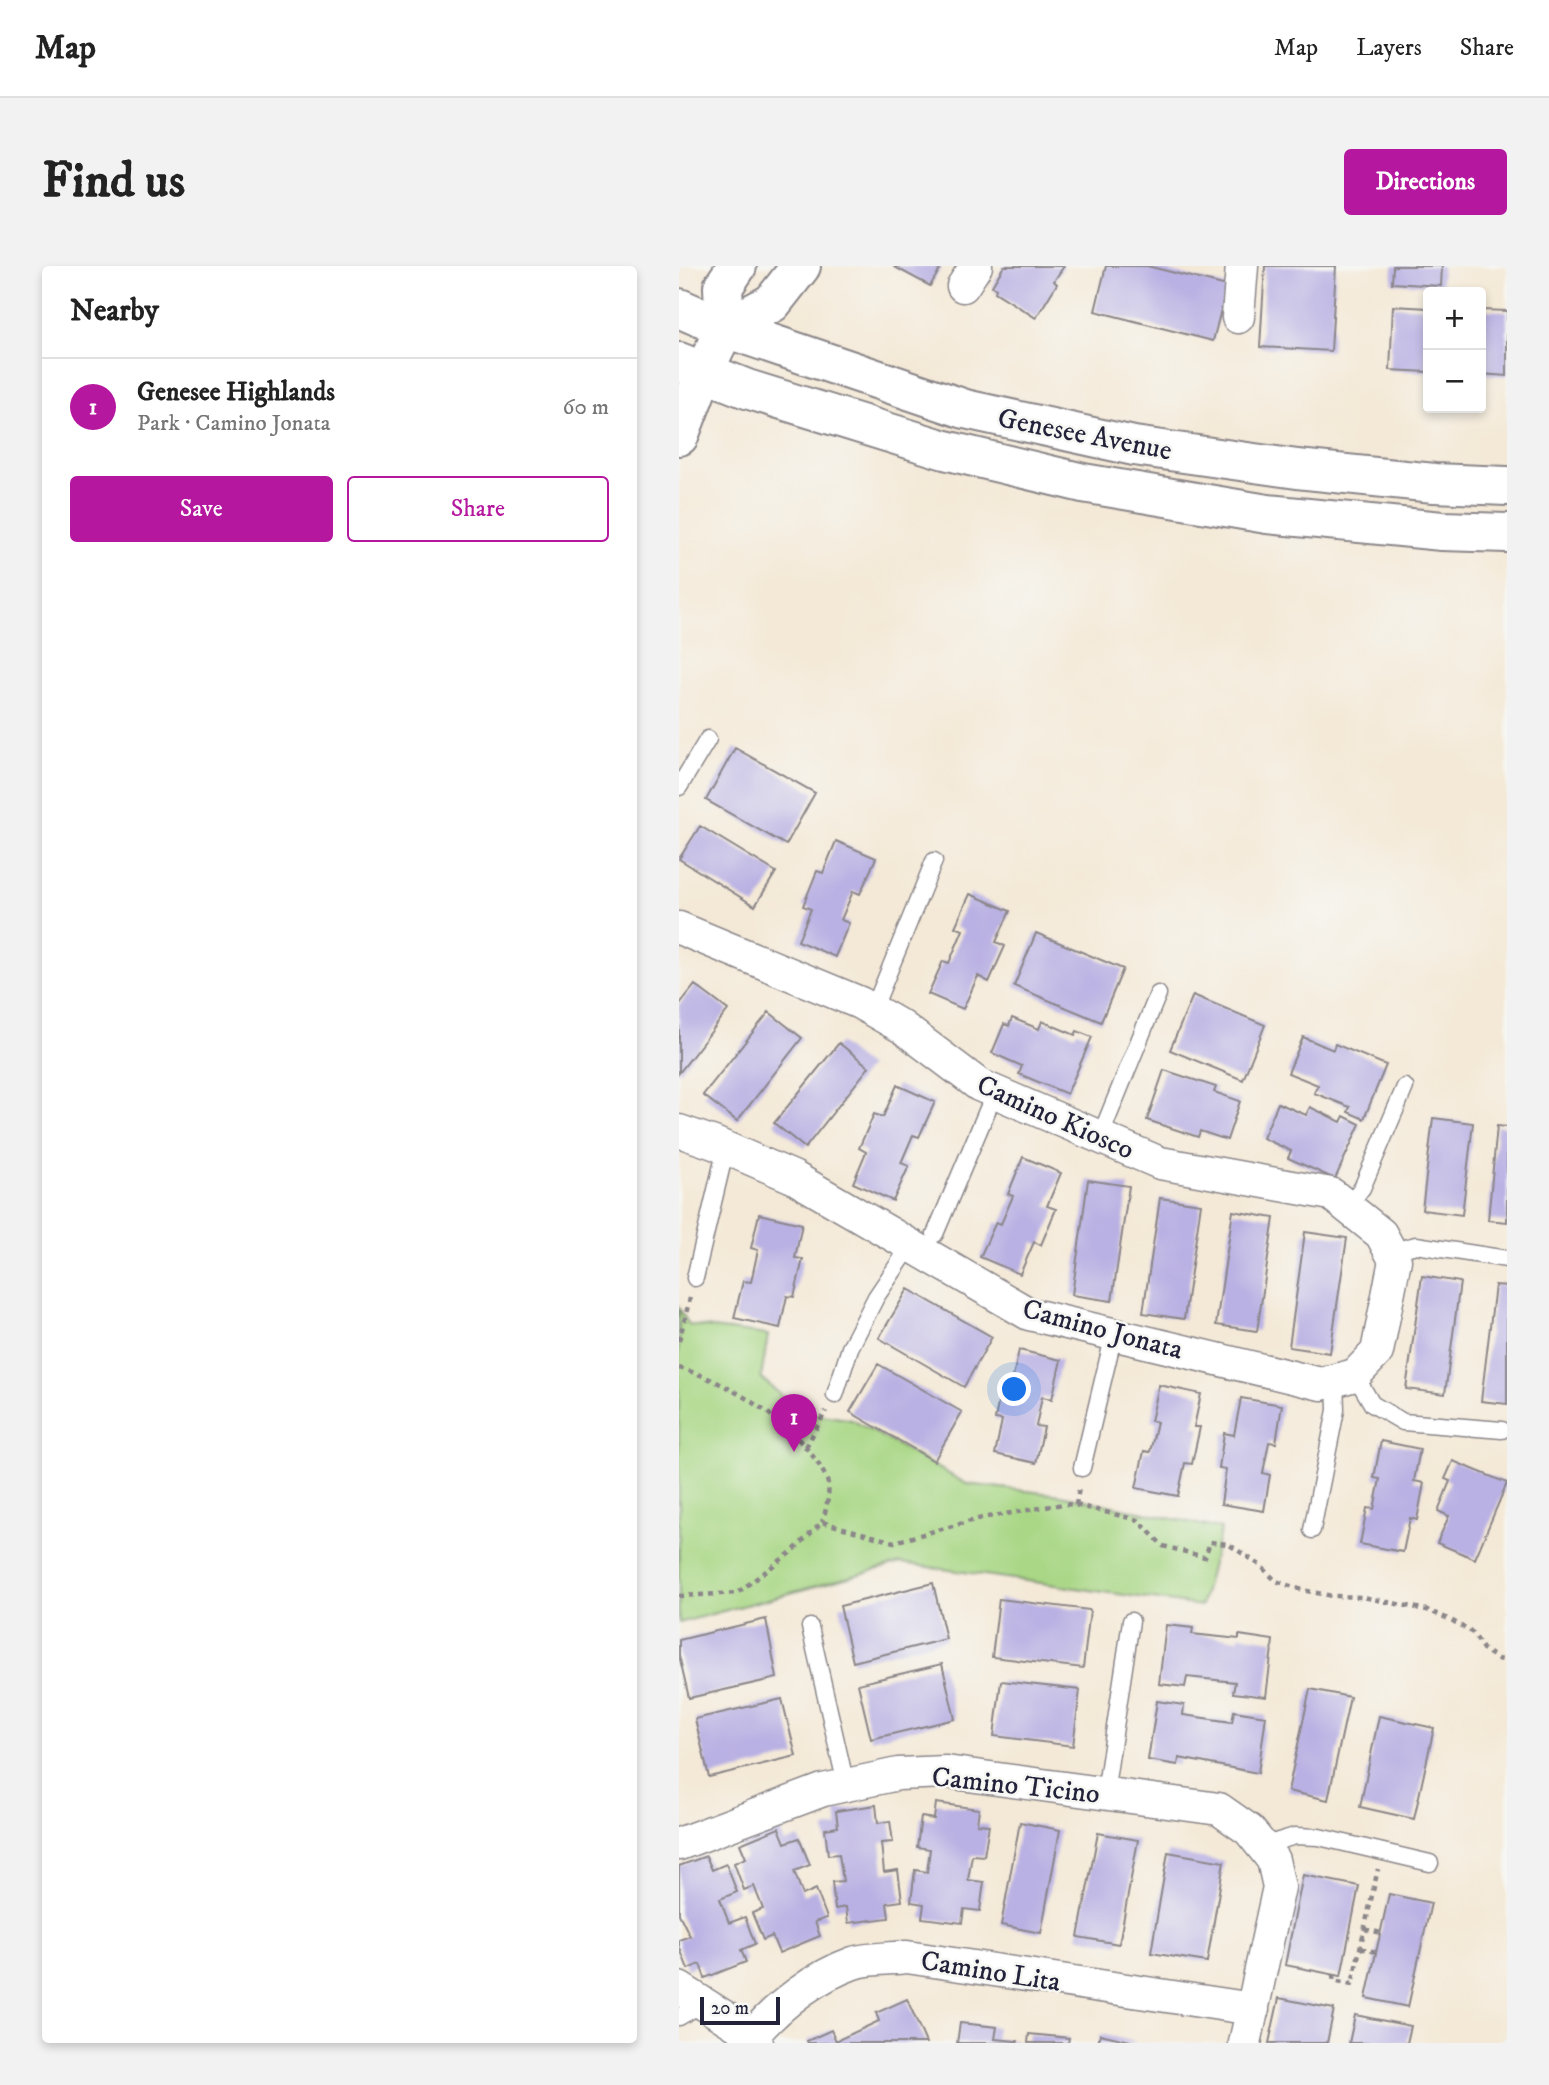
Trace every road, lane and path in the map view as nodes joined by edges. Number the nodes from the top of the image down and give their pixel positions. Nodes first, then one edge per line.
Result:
1 (737, 266) edge
2 (801, 266) edge
3 (1242, 266) edge
4 (679, 308) edge
5 (1238, 317) dead end
6 (725, 328) junction
7 (691, 367) edge
8 (679, 436) edge
9 (1507, 485) edge
10 (1507, 533) edge
11 (708, 739) dead end
12 (679, 787) edge
13 (934, 861) dead end
14 (679, 928) edge
15 (1158, 994) dead end
16 (873, 1010) junction
17 (1405, 1087) dead end
18 (995, 1092) junction
19 (679, 1130) edge
20 (1100, 1137) junction
21 (726, 1148) junction
22 (1347, 1207) junction
23 (923, 1240) junction
24 (1392, 1256) junction
25 (1507, 1259) edge
26 (695, 1278) joint
27 (1114, 1334) junction
28 (679, 1341) edge
29 (679, 1368) edge
30 (1345, 1377) junction
31 (835, 1395) joint
32 (1502, 1430) dead end
33 (806, 1447) junction
34 (1082, 1468) dead end
35 (822, 1522) junction
36 (1312, 1530) dead end
37 (679, 1595) edge
38 (1131, 1621) dead end
39 (810, 1627) dead end
40 (1507, 1661) edge
41 (846, 1785) junction
42 (1105, 1793) junction
43 (679, 1844) edge
44 (1262, 1846) junction
45 (1383, 1852) junction
46 (1430, 1863) dead end
47 (1365, 1929) junction
48 (1381, 1933) dead end
49 (1361, 1948) junction
50 (1376, 1952) dead end
51 (1334, 1975) dead end
52 (687, 2003) edge
53 (1253, 2009) junction
54 (755, 2039) edge
55 (1245, 2043) edge

1 - 6 main road
2 - 6 main road
3 - 5 street
4 - 6 main road, Genesee Avenue
6 - 7 main road
6 - 9 main road, Genesee Avenue
7 - 8 main road
7 - 10 main road, Genesee Avenue
11 - 12 lane
13 - 16 lane
14 - 16 street, Camino Kiosco
15 - 20 lane
16 - 18 street, Camino Kiosco
17 - 22 lane
18 - 20 street, Camino Kiosco
18 - 23 lane
19 - 21 street, Camino Jonata
20 - 22 street, Camino Kiosco
21 - 23 street, Camino Jonata
21 - 26 lane
22 - 24 street, Camino Kiosco
23 - 27 street, Camino Jonata
23 - 31 lane
24 - 25 lane
24 - 30 street
26 - 28 path
27 - 30 street, Camino Jonata
27 - 34 lane
29 - 33 path
30 - 32 lane
30 - 36 lane
31 - 33 path
33 - 35 path
35 - 37 path
35 - 40 path
38 - 42 lane
39 - 41 lane
41 - 42 street, Camino Ticino
41 - 43 street, Camino Ticino
42 - 44 street, Camino Ticino
44 - 45 lane
44 - 53 street
45 - 46 lane
45 - 47 path
47 - 48 path
47 - 49 path
49 - 50 path
49 - 51 path
52 - 54 street
53 - 54 street, Camino Lita
53 - 55 street

